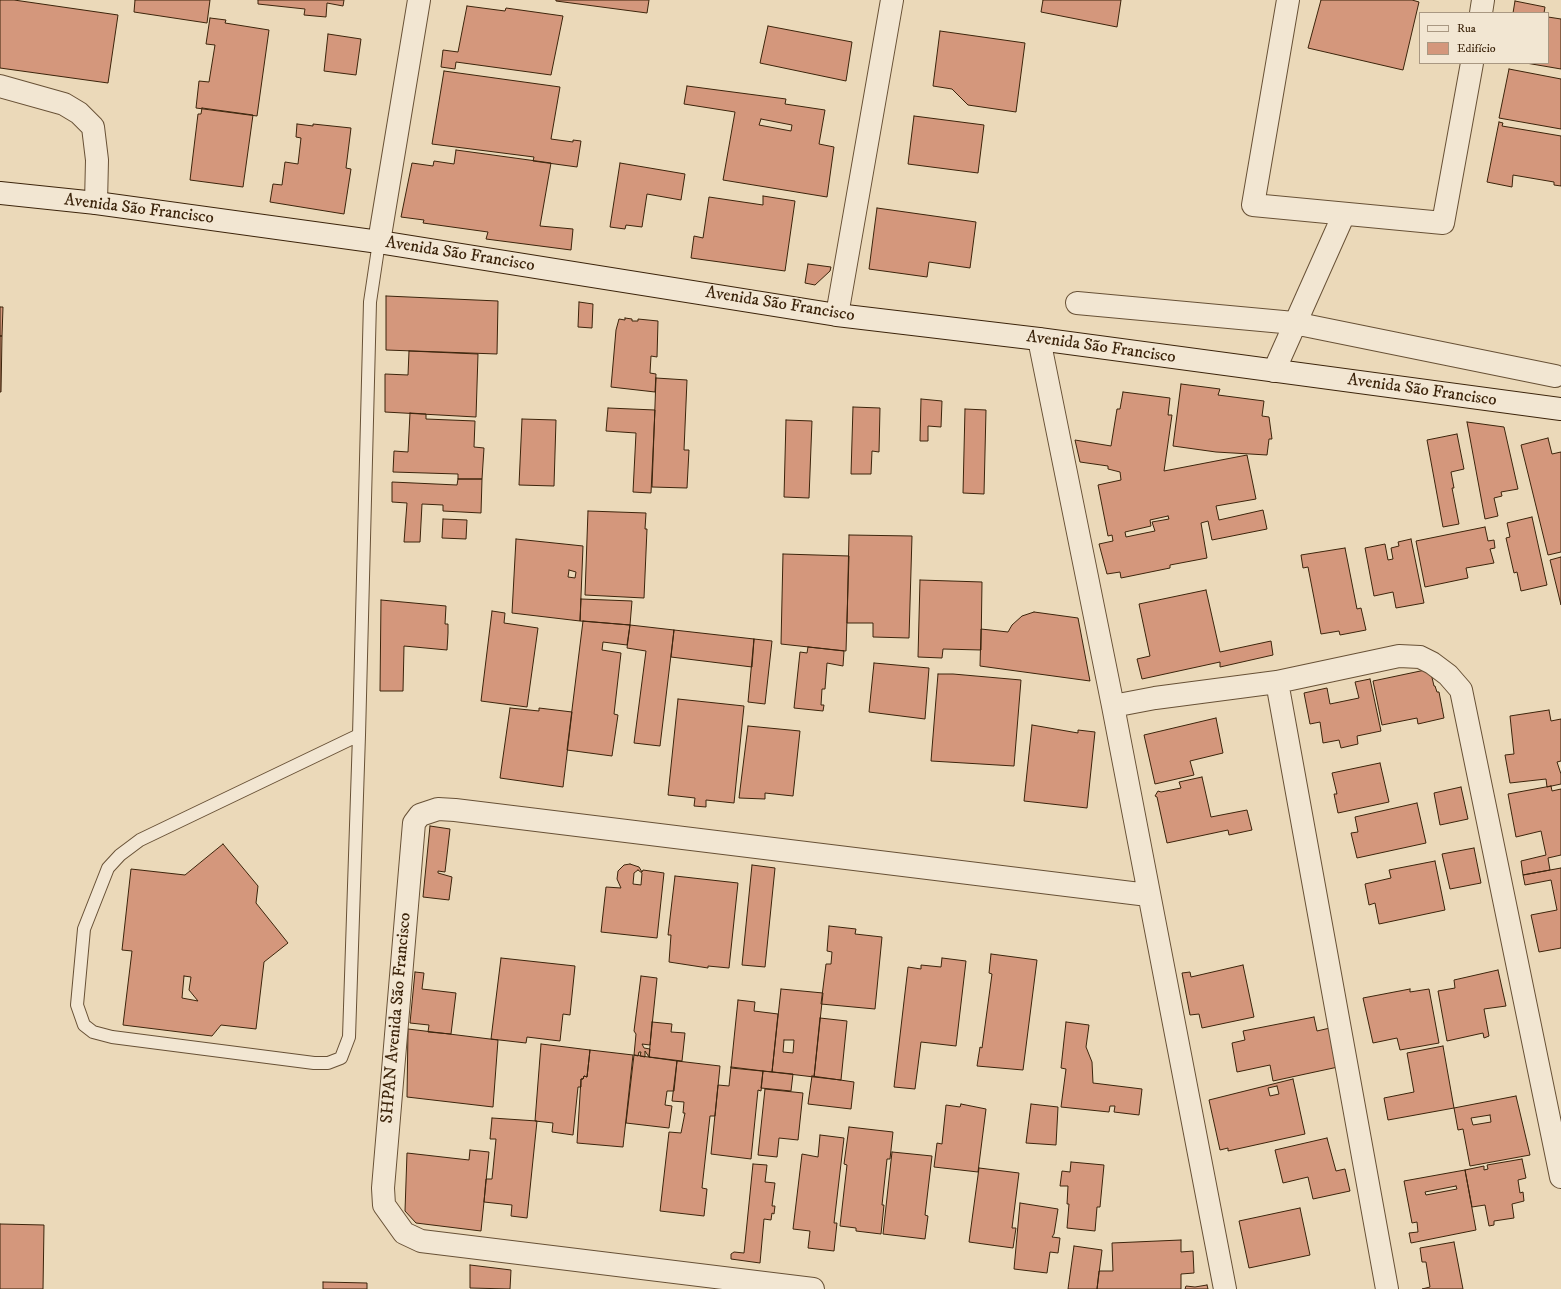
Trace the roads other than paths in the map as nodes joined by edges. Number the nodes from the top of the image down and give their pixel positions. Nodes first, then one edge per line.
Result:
1 (419, 0) edge
2 (892, 0) edge
3 (1288, 0) edge
4 (1483, 0) edge
5 (1481, 12) edge
6 (1472, 64) edge
7 (0, 86) edge
8 (0, 193) edge
9 (96, 203) junction
10 (1344, 214) junction
11 (379, 242) junction
12 (1077, 303) dead end
13 (837, 315) junction
14 (1294, 323) junction
15 (1039, 339) junction
16 (1274, 371) junction
17 (1555, 376) dead end
18 (1561, 409) edge
19 (1277, 682) junction
20 (1113, 706) junction
21 (359, 735) junction
22 (1148, 895) junction
23 (1561, 1177) edge
24 (813, 1289) edge
25 (1225, 1289) edge
26 (1387, 1289) edge

1 - 11 street
2 - 13 street
3 - 10 street
4 - 5 street
6 - 10 street
7 - 9 street
8 - 9 street, Avenida São Francisco
9 - 11 street, Avenida São Francisco
10 - 14 street
11 - 13 street, Avenida São Francisco
11 - 21 lane
12 - 14 street
13 - 15 street, Avenida São Francisco
14 - 16 street
14 - 17 street
15 - 16 street, Avenida São Francisco
15 - 20 street
16 - 18 street, Avenida São Francisco
19 - 20 street
19 - 23 street
19 - 26 street
20 - 22 street
21 - 21 lane
22 - 24 street, SHPAN Avenida São Francisco
22 - 25 street

